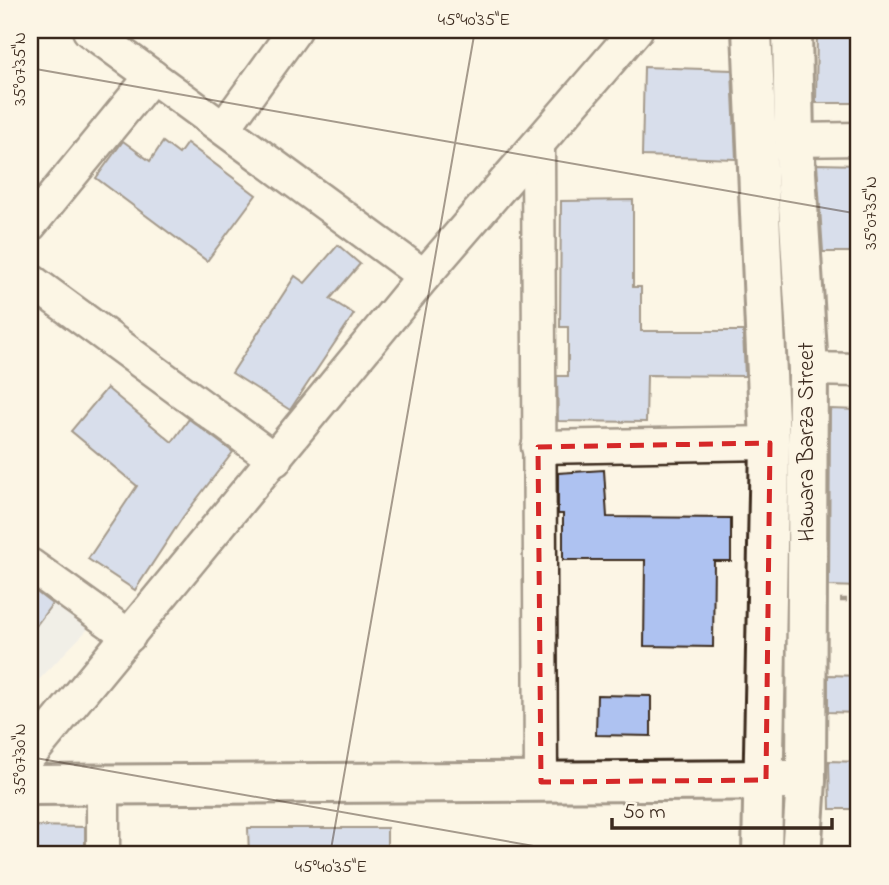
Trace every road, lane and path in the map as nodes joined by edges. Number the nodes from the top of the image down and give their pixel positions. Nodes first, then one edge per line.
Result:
1 (89, 30) edge
2 (295, 30) edge
3 (636, 30) edge
4 (752, 30) edge
5 (792, 30) edge
6 (152, 76) junction
7 (224, 128) junction
8 (859, 139) edge
9 (794, 140) junction
10 (538, 147) junction
11 (30, 225) edge
12 (424, 276) junction
13 (30, 281) edge
14 (808, 369) junction
15 (859, 370) edge
16 (770, 443) junction
17 (538, 447) junction
18 (275, 460) junction
19 (30, 565) edge
20 (130, 636) junction
21 (30, 755) edge
22 (765, 780) junction
23 (806, 780) junction
24 (541, 782) junction
25 (103, 784) junction
26 (30, 785) edge
27 (103, 855) edge
28 (762, 855) edge
29 (801, 855) edge

1 - 6 street
2 - 7 street
3 - 10 street
4 - 16 street, Hawara Barza Street
5 - 9 street, Hawara Barza Street
6 - 7 street
6 - 11 street
7 - 12 street
8 - 9 street
9 - 14 street, Hawara Barza Street
10 - 12 street
10 - 17 street
12 - 18 street
13 - 18 street
14 - 15 street
14 - 23 street, Hawara Barza Street
16 - 17 street
16 - 22 street, Hawara Barza Street
17 - 24 street
18 - 20 street
19 - 20 street
20 - 21 street
22 - 23 street
22 - 24 street
22 - 28 street, Hawara Barza Street
23 - 29 street, Hawara Barza Street
24 - 25 street
25 - 26 street
25 - 27 street

